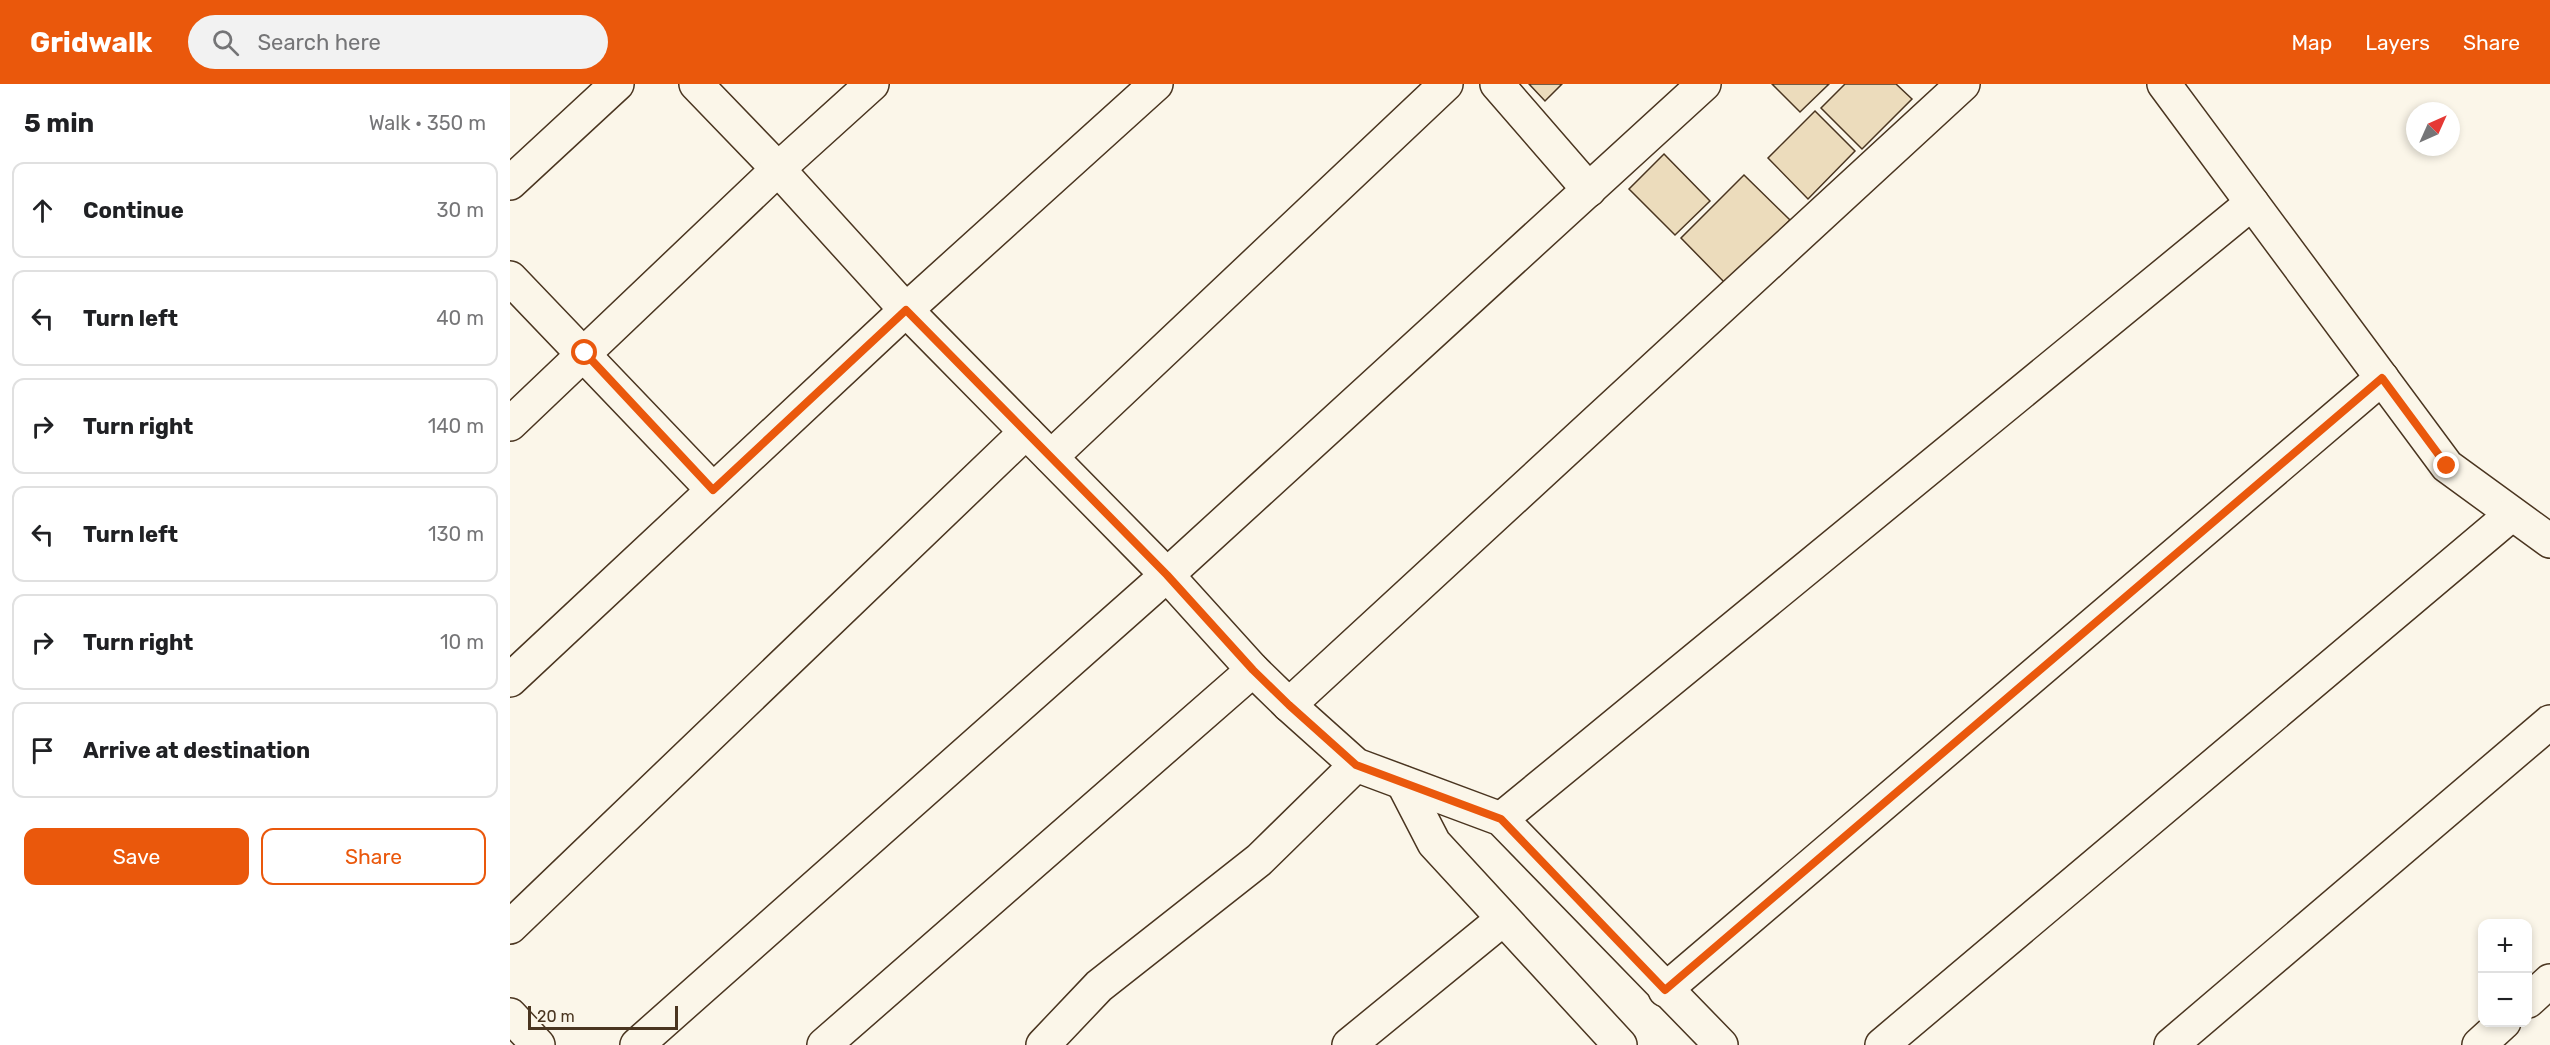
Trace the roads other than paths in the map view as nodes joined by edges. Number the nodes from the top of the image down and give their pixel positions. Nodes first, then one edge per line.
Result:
1 (617, 84) edge
2 (696, 84) edge
3 (872, 84) edge
4 (1156, 84) edge
5 (1446, 84) edge
6 (1497, 84) edge
7 (1704, 84) edge
8 (1963, 84) edge
9 (2164, 84) edge
10 (778, 169) junction
11 (510, 183) edge
12 (1589, 190) junction
13 (2252, 202) junction
14 (510, 278) edge
15 (906, 310) junction
16 (585, 353) junction
17 (2382, 378) junction
18 (510, 424) edge
19 (1026, 432) junction
20 (1051, 458) junction
21 (713, 490) junction
22 (2512, 514) junction
23 (2550, 541) edge
24 (1167, 575) junction
25 (1253, 670) junction
26 (510, 680) edge
27 (1289, 705) junction
28 (2550, 722) edge
29 (1356, 765) junction
30 (1403, 783) junction
31 (1501, 819) junction
32 (1503, 919) junction
33 (510, 927) edge
34 (2550, 981) edge
35 (1665, 990) junction
36 (2532, 997) edge
37 (510, 1015) edge
38 (2499, 1027) edge
39 (1611, 1042) edge
40 (538, 1045) edge
41 (637, 1045) edge
42 (824, 1045) edge
43 (1043, 1045) edge
44 (1349, 1045) edge
45 (1721, 1045) edge
46 (1882, 1045) edge
47 (2171, 1045) edge
48 (2479, 1045) edge

1 - 11 street
2 - 10 street
3 - 10 street
4 - 15 street
5 - 20 street
6 - 12 street
7 - 12 street
8 - 27 street
9 - 13 street
10 - 15 street
10 - 16 street
12 - 24 street
13 - 17 street
13 - 31 street
14 - 16 street
15 - 19 street
15 - 21 street
16 - 18 street
16 - 21 street
17 - 22 street
17 - 35 street
19 - 20 street
19 - 33 street
20 - 24 street
21 - 26 street
22 - 23 street
22 - 46 street
24 - 25 street
24 - 41 street
25 - 27 street
25 - 42 street
27 - 29 street
28 - 47 street
29 - 30 street
29 - 43 street
30 - 31 street
30 - 32 street
31 - 35 street
32 - 39 street
32 - 44 street
34 - 36 street
35 - 45 street
37 - 40 street
38 - 48 street

